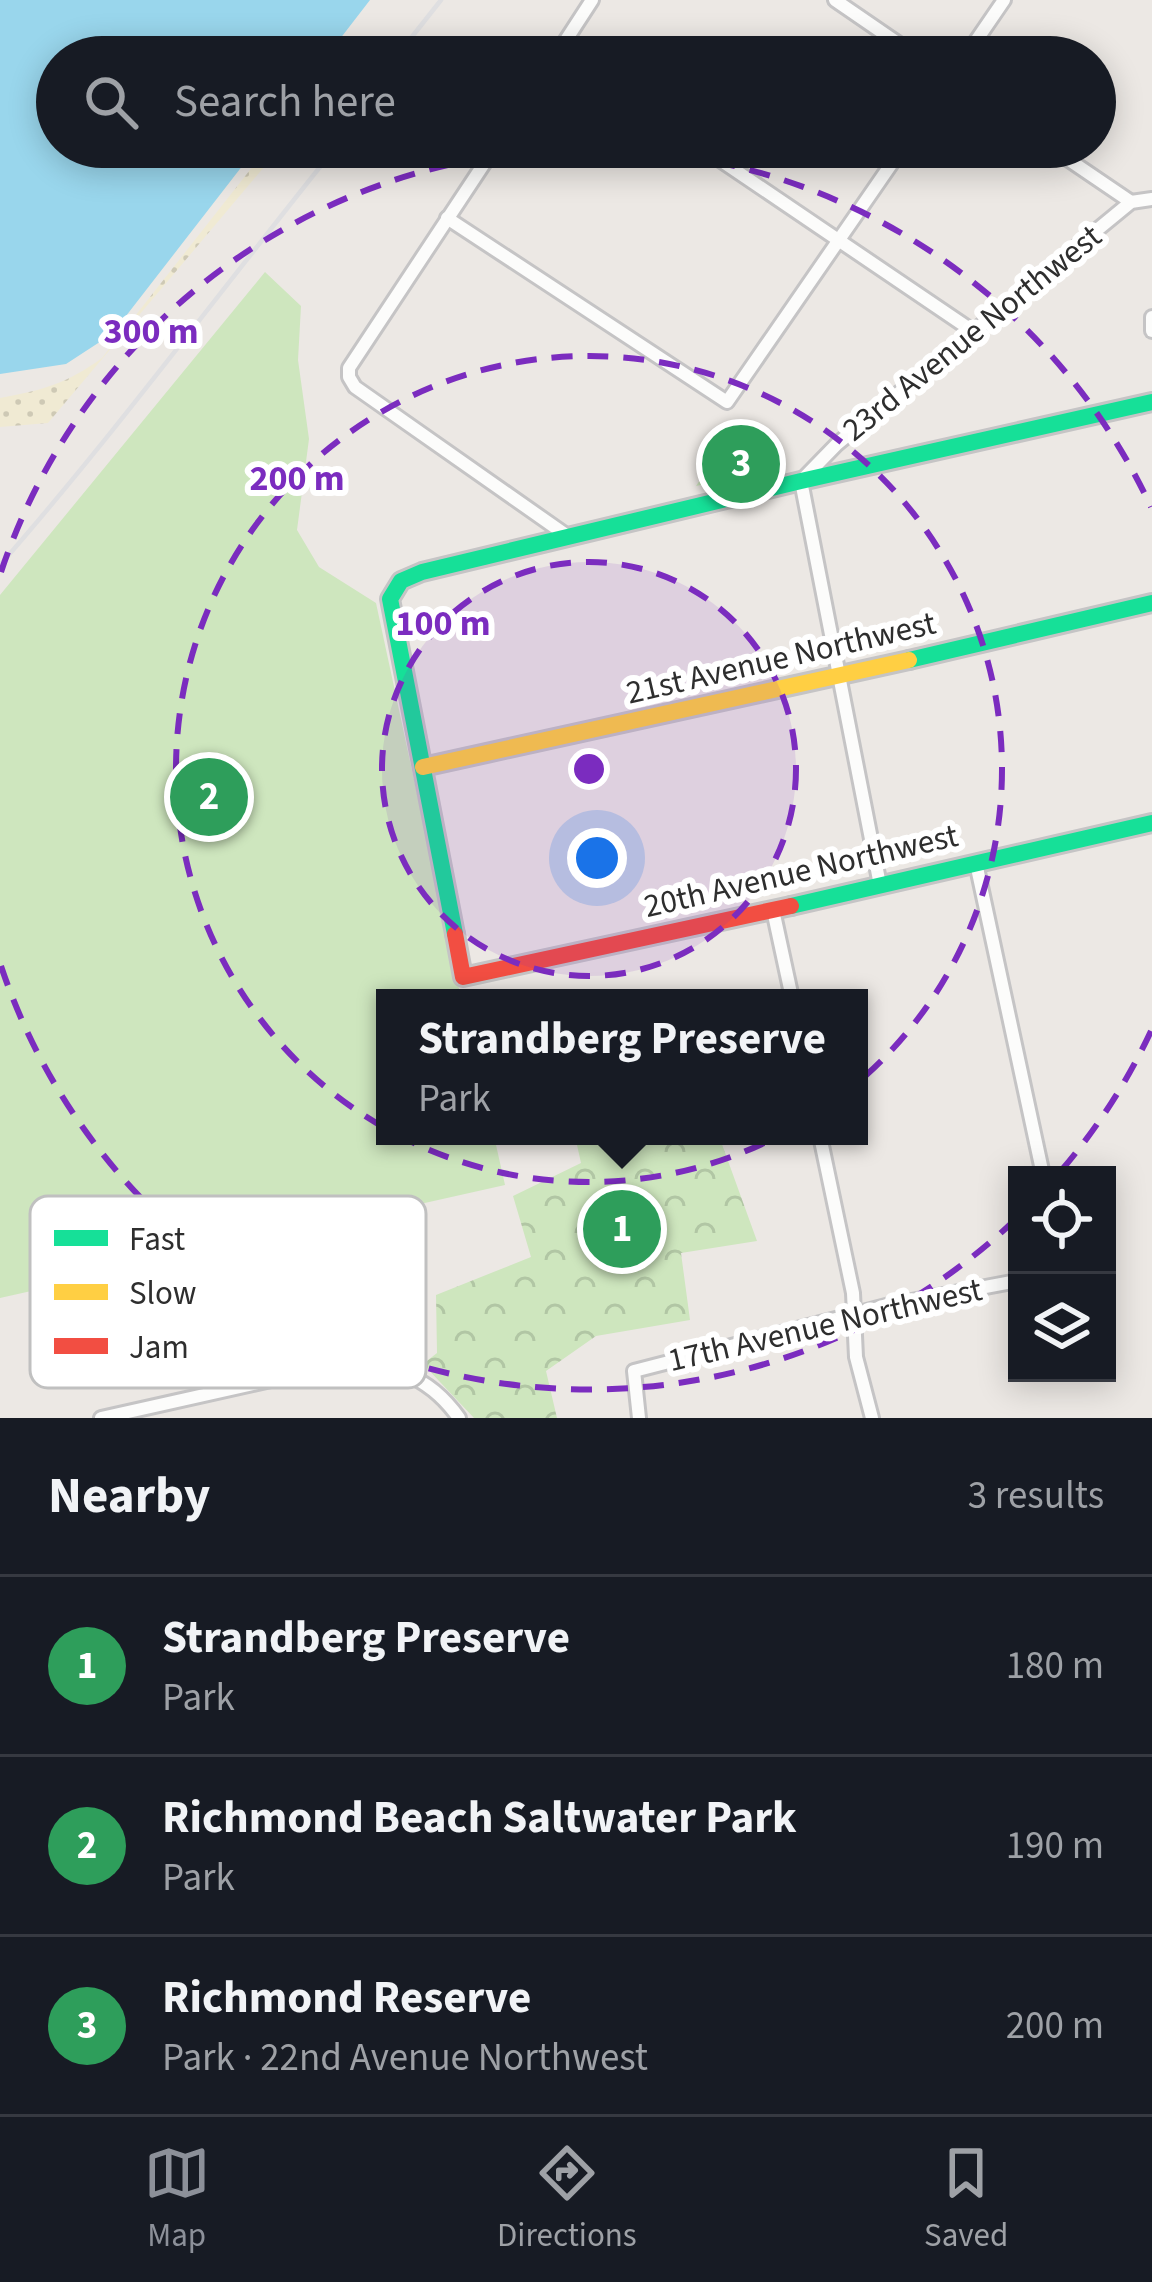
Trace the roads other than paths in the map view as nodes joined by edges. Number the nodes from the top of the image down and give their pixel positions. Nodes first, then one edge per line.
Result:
1 (592, 0) edge
2 (835, 0) edge
3 (1004, 0) edge
4 (572, 36) edge
5 (887, 36) edge
6 (979, 36) edge
7 (481, 168) edge
8 (732, 168) edge
9 (889, 168) edge
10 (1081, 168) edge
11 (1152, 199) edge
12 (1131, 202) junction
13 (447, 218) junction
14 (839, 240) junction
15 (1152, 317) edge
16 (1152, 331) edge
17 (974, 332) junction
18 (1152, 402) edge
19 (801, 481) junction
20 (566, 535) junction
21 (1152, 603) edge
22 (839, 677) junction
23 (422, 767) junction
24 (1152, 823) edge
25 (976, 862) junction
26 (880, 885) junction
27 (773, 910) junction
28 (790, 989) edge
29 (822, 1145) edge
30 (1041, 1166) edge
31 (1008, 1282) edge
32 (854, 1314) junction
33 (426, 1385) edge
34 (235, 1388) edge
35 (101, 1418) edge
36 (459, 1418) edge
37 (639, 1418) edge
38 (872, 1418) edge

1 - 4 street
2 - 5 street
3 - 6 street
7 - 13 street
8 - 14 street
9 - 14 street
10 - 12 street
11 - 12 street, 23rd Avenue Northwest
12 - 17 street, 23rd Avenue Northwest
13 - 14 street
13 - 20 street
14 - 17 street
15 - 16 street
17 - 19 street, 23rd Avenue Northwest
18 - 19 street
19 - 20 street
19 - 22 street
20 - 23 street
21 - 22 street, 21st Avenue Northwest
22 - 23 street, 21st Avenue Northwest
22 - 26 street
23 - 27 street, 20th Avenue Northwest
24 - 25 street, 20th Avenue Northwest
25 - 26 street, 20th Avenue Northwest
25 - 30 street
26 - 27 street, 20th Avenue Northwest
27 - 28 street
29 - 32 street
31 - 32 street, 17th Avenue Northwest
32 - 37 street, 17th Avenue Northwest
32 - 38 street
33 - 36 street
34 - 35 street

